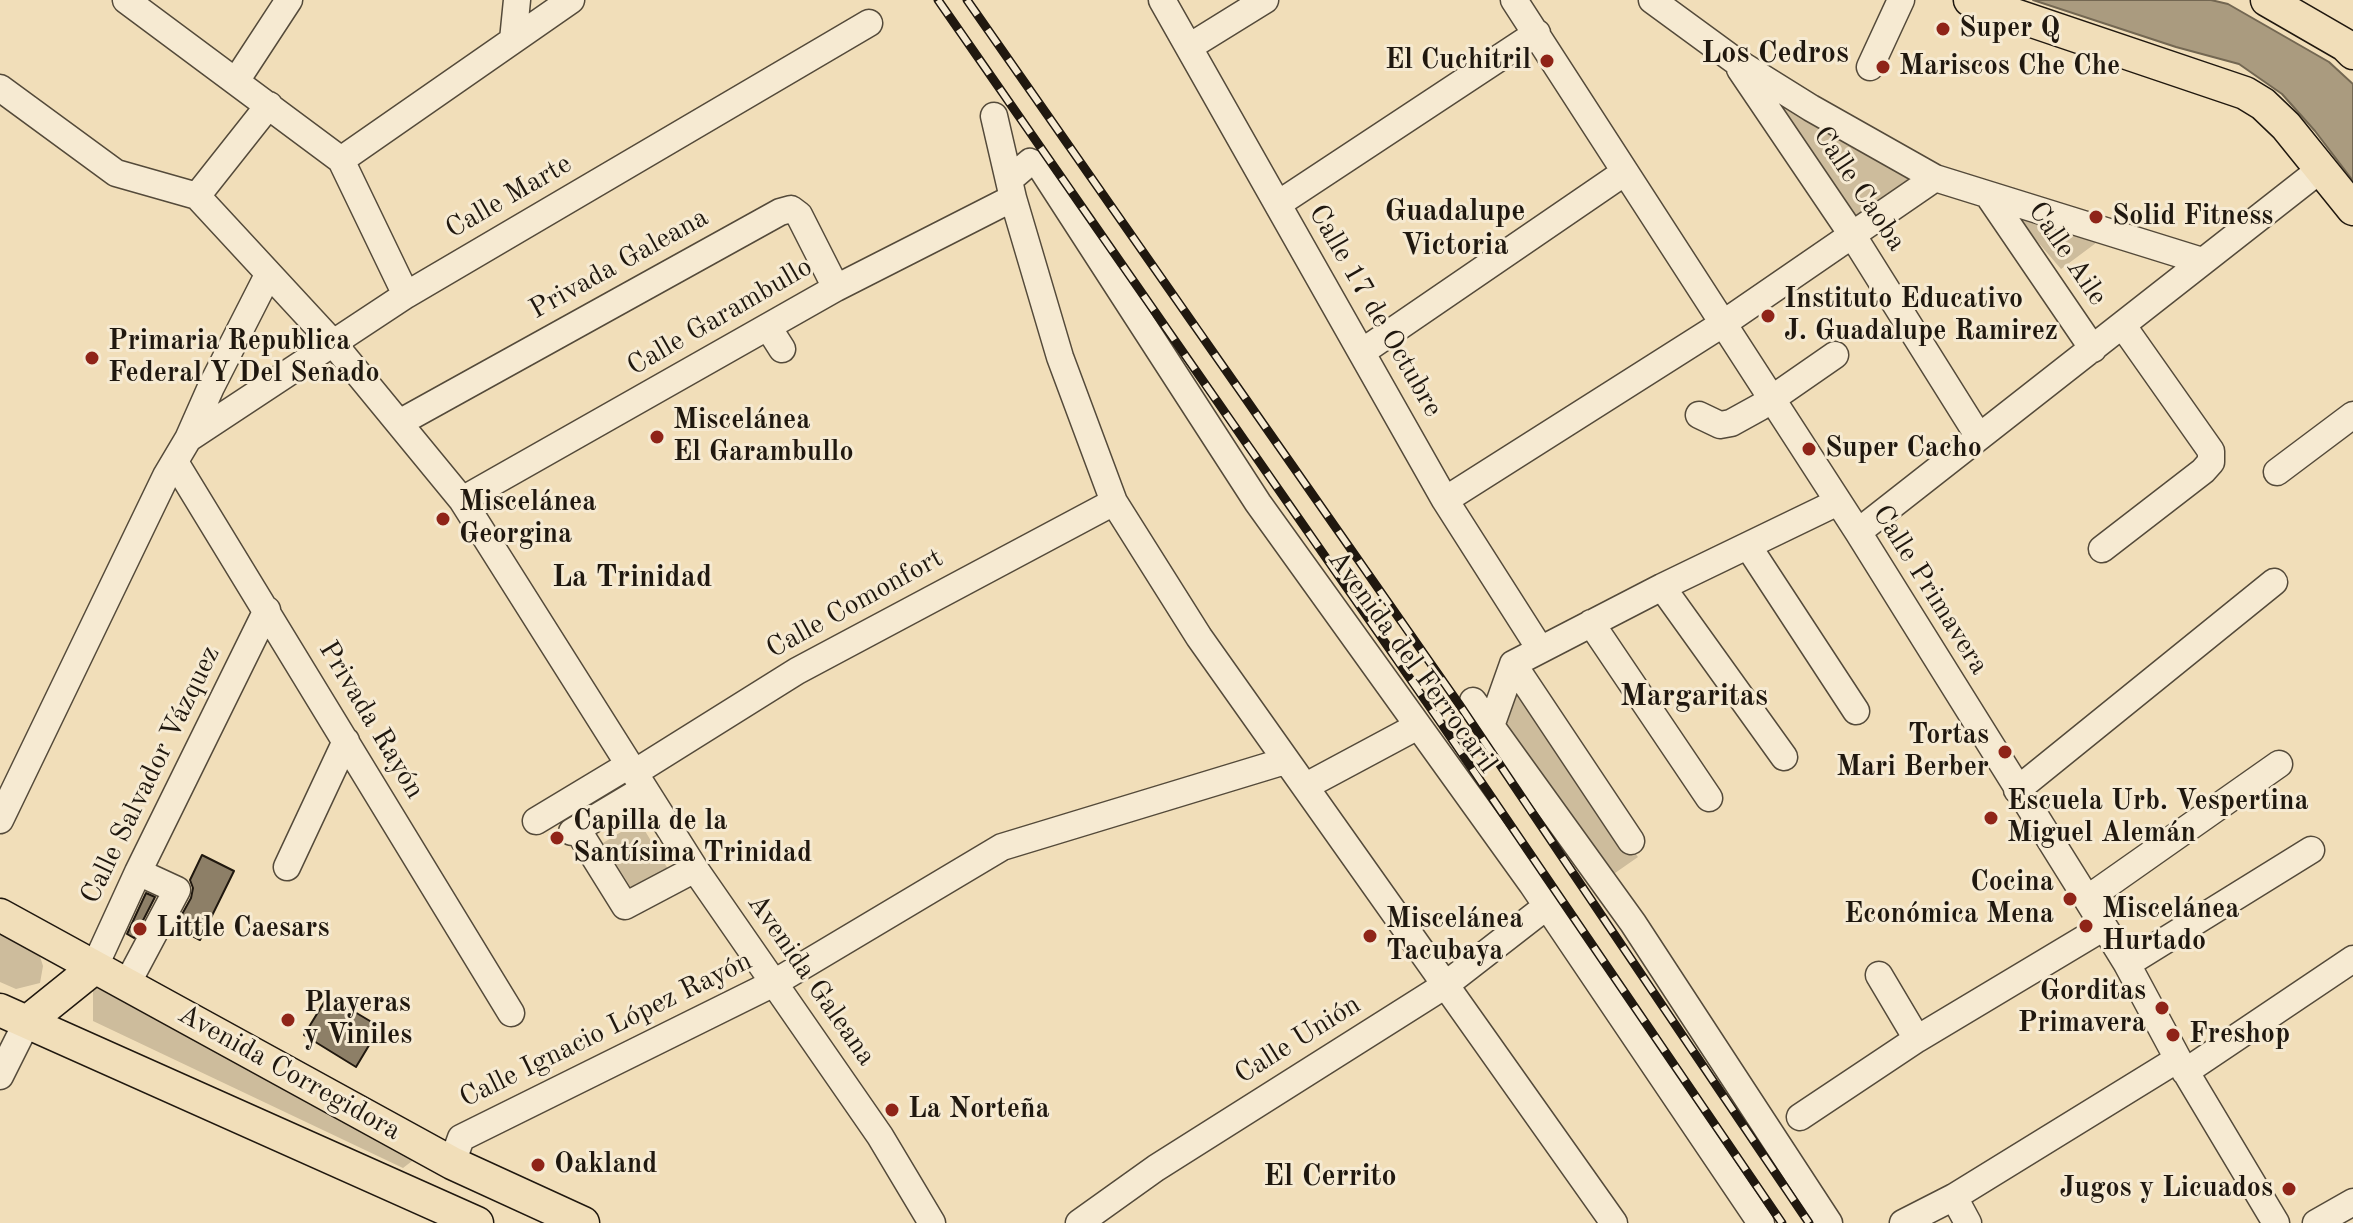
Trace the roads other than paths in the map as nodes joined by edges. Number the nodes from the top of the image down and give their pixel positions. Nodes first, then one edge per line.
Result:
1 (126, 0) edge
2 (289, 0) edge
3 (517, 0) edge
4 (571, 0) edge
5 (1162, 0) edge
6 (1265, 0) edge
7 (1514, 0) edge
8 (1652, 0) edge
9 (1901, 0) edge
10 (1970, 0) edge
11 (2267, 0) edge
12 (869, 23) dead end
13 (1537, 33) junction
14 (513, 40) junction
15 (1189, 47) junction
16 (2353, 53) edge
17 (1734, 60) junction
18 (1870, 67) dead end
19 (236, 81) junction
20 (0, 88) edge
21 (269, 105) junction
22 (994, 116) dead end
23 (341, 160) junction
24 (2321, 169) junction
25 (1625, 172) junction
26 (1935, 178) junction
27 (1011, 189) junction
28 (1988, 195) junction
29 (197, 196) junction
30 (1278, 204) junction
31 (2353, 209) edge
32 (1853, 236) junction
33 (2202, 261) junction
34 (268, 275) junction
35 (836, 288) junction
36 (406, 295) junction
37 (1724, 323) junction
38 (2123, 326) junction
39 (768, 327) junction
40 (333, 343) junction
41 (782, 349) dead end
42 (2093, 349) junction
43 (1362, 352) junction
44 (1835, 355) dead end
45 (1772, 398) junction
46 (1699, 415) dead end
47 (2353, 415) edge
48 (399, 423) junction
49 (1979, 437) junction
50 (188, 439) junction
51 (175, 462) junction
52 (2277, 472) dead end
53 (462, 500) junction
54 (1445, 500) junction
55 (1114, 502) junction
56 (1838, 502) junction
57 (1858, 532) junction
58 (1748, 546) junction
59 (2102, 549) dead end
60 (2274, 582) dead end
61 (1662, 587) junction
62 (267, 610) junction
63 (1591, 623) junction
64 (1540, 649) junction
65 (1513, 664) junction
66 (1473, 701) dead end
67 (1856, 711) dead end
68 (1418, 726) junction
69 (1491, 726) junction
70 (346, 741) junction
71 (1784, 757) dead end
72 (1285, 761) junction
73 (2279, 764) dead end
74 (635, 775) junction
75 (1306, 786) junction
76 (2017, 790) junction
77 (1709, 798) dead end
78 (0, 820) edge
79 (536, 821) dead end
80 (1631, 841) dead end
81 (2311, 850) dead end
82 (287, 867) dead end
83 (695, 869) junction
84 (138, 872) junction
85 (2087, 899) junction
86 (1547, 906) junction
87 (0, 915) edge
88 (2104, 927) junction
89 (2353, 959) edge
90 (2127, 964) junction
91 (94, 968) junction
92 (1879, 975) dead end
93 (774, 983) junction
94 (127, 984) junction
95 (1444, 986) junction
96 (511, 1013) dead end
97 (13, 1016) edge
98 (1917, 1039) junction
99 (2182, 1066) junction
100 (0, 1076) edge
101 (1800, 1117) dead end
102 (452, 1163) junction
103 (1954, 1197) junction
104 (2353, 1202) edge
105 (477, 1223) edge
106 (583, 1223) edge
107 (932, 1223) edge
108 (1079, 1223) edge
109 (1614, 1223) edge
110 (1761, 1223) edge
111 (1829, 1223) edge
112 (1903, 1223) edge
113 (1968, 1223) edge
114 (2276, 1223) edge
115 (2316, 1223) edge

1 - 19 street
2 - 19 street
3 - 14 street
4 - 14 street
5 - 15 street, Calle 17 de Octubre
6 - 15 street
7 - 13 street, Calle Primavera
8 - 17 street
9 - 18 street
10 - 24 main road
11 - 16 main road
12 - 36 street, Calle Marte
13 - 25 street, Calle Primavera
13 - 30 street
14 - 23 street
15 - 30 street, Calle 17 de Octubre
17 - 26 street
17 - 32 street, Calle Caoba
19 - 21 street
20 - 29 street
21 - 23 street
21 - 29 street
22 - 27 street
23 - 36 street
24 - 31 main road
24 - 33 street
25 - 37 street, Calle Primavera
25 - 43 street
26 - 28 street
26 - 32 street
27 - 35 street, Calle Garambullo
27 - 55 street
27 - 68 street, Avenida del Ferrocaril
28 - 33 street
28 - 42 street, Calle Aile
29 - 34 street, Avenida Galeana
30 - 43 street, Calle 17 de Octubre
32 - 37 street
32 - 49 street, Calle Caoba
33 - 38 street
34 - 40 street, Avenida Galeana
34 - 50 street, Calle Marte
35 - 39 street, Calle Garambullo
35 - 48 street, Privada Galeana
36 - 40 street, Calle Marte
37 - 45 street, Calle Primavera
37 - 54 street
38 - 42 street
38 - 59 street
39 - 41 street
39 - 53 street, Calle Garambullo
40 - 48 street, Avenida Galeana
40 - 50 street, Calle Marte
42 - 49 street
43 - 54 street, Calle 17 de Octubre
44 - 45 street
45 - 46 street
45 - 56 street, Calle Primavera
47 - 52 street
48 - 53 street, Avenida Galeana
49 - 57 street
50 - 51 street, Calle Marte
51 - 62 street, Privada Rayón
51 - 78 street, Calle Marte
53 - 74 street, Avenida Galeana
54 - 64 street, Calle 17 de Octubre
55 - 72 street
55 - 74 street, Calle Comonfort
56 - 57 street, Calle Primavera
56 - 58 street
57 - 76 street, Calle Primavera
58 - 61 street
58 - 67 street
60 - 76 street
61 - 63 street
61 - 71 street
62 - 70 street, Privada Rayón
62 - 84 street, Calle Salvador Vázquez
63 - 64 street
63 - 77 street
64 - 65 street
65 - 69 street, Avenida del Ferrocaril
65 - 80 street
66 - 69 street, Avenida del Ferrocaril
68 - 75 street
68 - 86 street, Avenida del Ferrocaril
69 - 111 street, Avenida del Ferrocaril
70 - 82 street
70 - 96 street, Privada Rayón
72 - 75 street
72 - 93 street, Calle Ignacio López Rayón
73 - 85 street
74 - 79 street
74 - 83 street, Avenida Galeana
74 - 83 street
75 - 95 street
76 - 85 street, Calle Primavera
81 - 90 street
83 - 93 street, Avenida Galeana
84 - 91 street, Calle Salvador Vázquez
84 - 94 street
85 - 88 street, Calle Primavera
86 - 95 street, Calle Unión
86 - 110 street, Avenida del Ferrocaril
87 - 91 main road, Avenida Corregidora
88 - 90 street, Calle Primavera
88 - 98 street
89 - 99 street
90 - 99 street, Calle Primavera
91 - 94 main road, Avenida Corregidora
91 - 97 main road
92 - 98 street
93 - 102 street, Calle Ignacio López Rayón
93 - 107 street, Avenida Galeana
94 - 102 main road, Avenida Corregidora
95 - 108 street, Calle Unión
95 - 109 street
97 - 100 street
97 - 105 main road, Avenida Corregidora
98 - 101 street
99 - 103 street
99 - 114 street, Calle Primavera
102 - 106 main road, Avenida Corregidora
103 - 112 street
103 - 113 street
104 - 115 street

